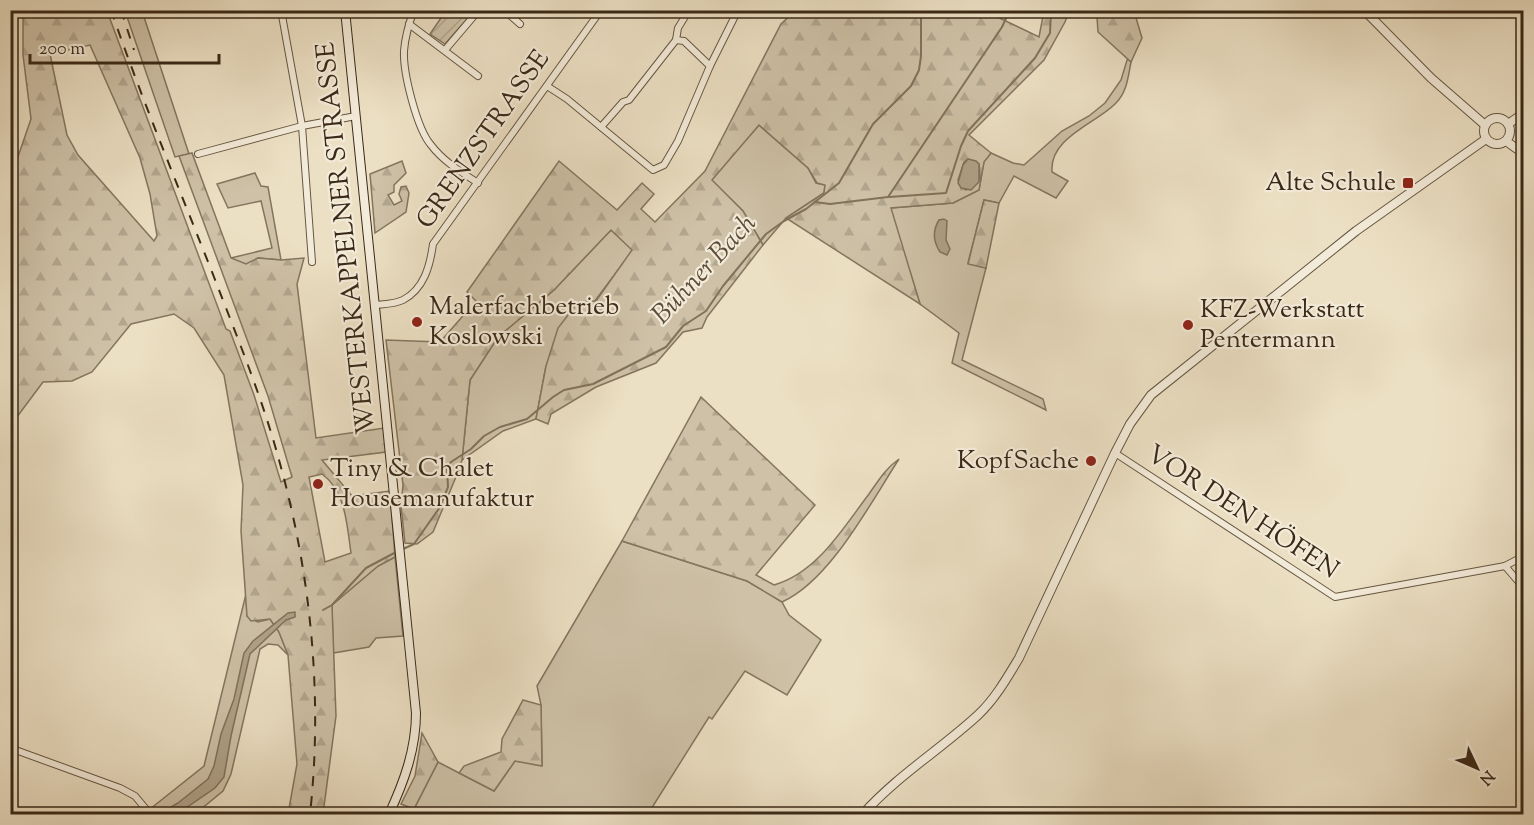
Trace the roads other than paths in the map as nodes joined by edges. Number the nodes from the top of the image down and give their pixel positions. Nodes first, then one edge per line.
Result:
1 (281, 10) edge
2 (345, 10) edge
3 (414, 10) edge
4 (479, 10) edge
5 (504, 10) edge
6 (601, 10) edge
7 (689, 10) edge
8 (738, 10) edge
9 (1364, 10) edge
10 (409, 24) junction
11 (520, 24) dead end
12 (676, 40) junction
13 (445, 50) junction
14 (710, 66) junction
15 (478, 76) dead end
16 (547, 86) junction
17 (1524, 113) edge
18 (356, 116) junction
19 (1508, 124) junction
20 (1485, 125) junction
21 (302, 126) junction
22 (601, 127) junction
23 (1486, 139) junction
24 (1506, 141) junction
25 (198, 154) dead end
26 (1524, 154) edge
27 (477, 183) junction
28 (312, 262) dead end
29 (375, 305) junction
30 (1115, 453) junction
31 (1524, 556) edge
32 (1505, 566) junction
33 (1524, 588) edge
34 (10, 748) edge
35 (150, 814) edge
36 (389, 814) edge
37 (863, 814) edge

1 - 21 street
2 - 18 main road, WESTERKAPPELNER STRASSE
3 - 10 street
4 - 13 street
5 - 11 street
6 - 16 street, GRENZSTRASSE
7 - 12 street
8 - 14 street
9 - 20 street
10 - 13 street
10 - 27 street
12 - 14 street
12 - 22 street
13 - 15 street
14 - 22 street
16 - 22 street
16 - 27 street, GRENZSTRASSE
17 - 19 street
18 - 21 street
18 - 29 main road, WESTERKAPPELNER STRASSE
19 - 20 street
19 - 24 street
20 - 23 street
21 - 25 street
21 - 28 street
23 - 24 street
23 - 30 street
24 - 26 street
27 - 29 street, GRENZSTRASSE
29 - 36 main road, WESTERKAPPELNER STRASSE
30 - 32 street, VOR DEN HÖFEN
30 - 37 street
31 - 32 street, VOR DEN HÖFEN
32 - 33 street
34 - 35 street

